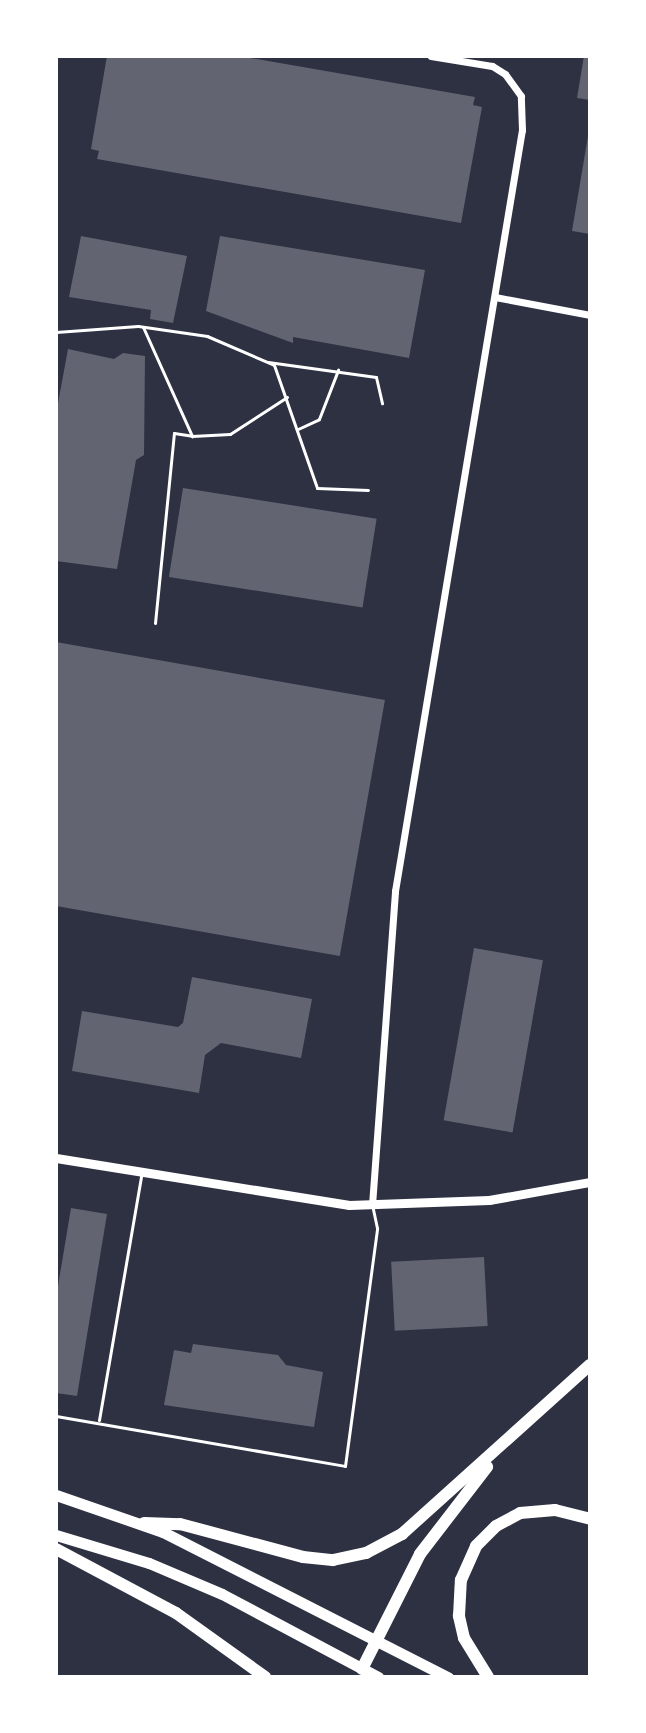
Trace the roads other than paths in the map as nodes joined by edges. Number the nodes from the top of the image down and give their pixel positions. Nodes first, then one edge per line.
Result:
1 (431, 56) edge
2 (495, 297) junction
3 (590, 315) edge
4 (56, 1158) edge
5 (142, 1172) junction
6 (590, 1182) edge
7 (372, 1205) junction
8 (590, 1365) edge
9 (56, 1416) edge
10 (99, 1420) junction
11 (504, 1446) junction
12 (56, 1495) edge
13 (590, 1519) edge
14 (144, 1523) junction
15 (56, 1535) edge
16 (56, 1549) edge
17 (374, 1642) junction
18 (362, 1669) junction
19 (265, 1677) edge
20 (378, 1677) edge
21 (448, 1677) edge
22 (488, 1677) edge

1 - 2 street
2 - 3 street
2 - 7 street
4 - 5 street
5 - 7 street
5 - 10 lane
6 - 7 street
7 - 10 lane
8 - 11 highway
9 - 10 lane
11 - 14 highway
11 - 17 highway
12 - 14 main road
13 - 22 highway
14 - 17 main road
15 - 18 main road
16 - 19 highway
17 - 18 highway
17 - 21 main road
18 - 20 main road

